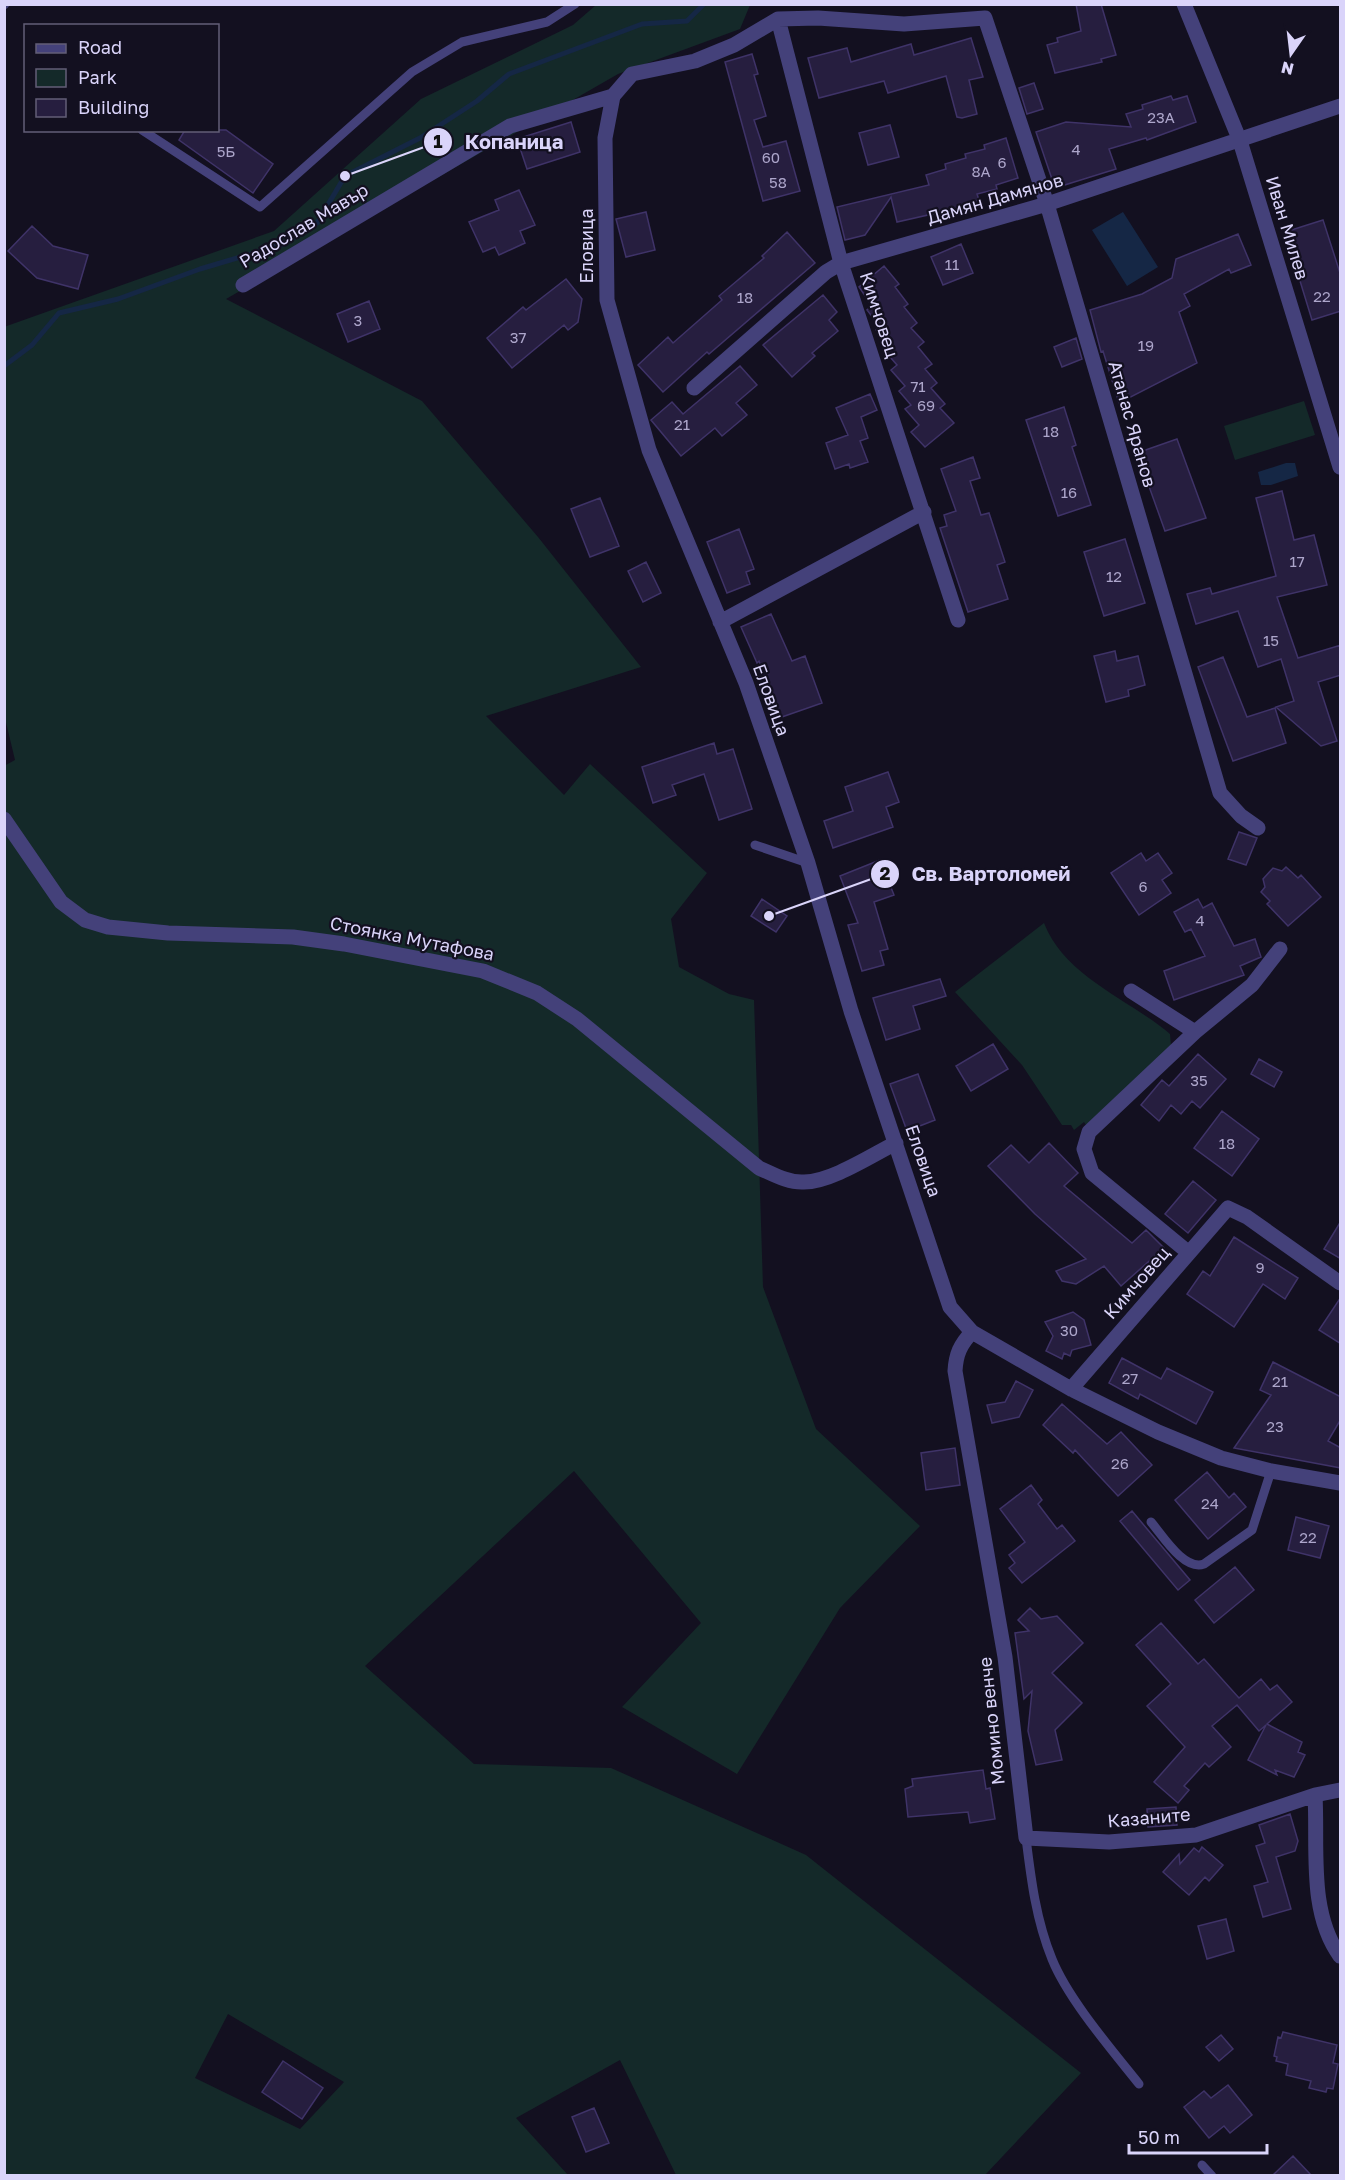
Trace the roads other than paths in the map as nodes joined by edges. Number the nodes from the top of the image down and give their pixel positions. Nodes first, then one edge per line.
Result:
1 (575, 4) edge
2 (1184, 4) edge
3 (778, 19) junction
4 (613, 96) junction
5 (1341, 106) edge
6 (145, 132) edge
7 (1240, 141) junction
8 (1047, 204) junction
9 (841, 263) junction
10 (243, 285) dead end
11 (694, 388) dead end
12 (1341, 467) edge
13 (924, 512) junction
14 (958, 620) dead end
15 (720, 622) junction
16 (4, 819) edge
17 (1258, 828) dead end
18 (755, 844) dead end
19 (808, 863) junction
20 (1280, 949) dead end
21 (1131, 991) dead end
22 (1195, 1032) junction
23 (896, 1143) junction
24 (1189, 1253) junction
25 (1341, 1283) edge
26 (972, 1332) junction
27 (1071, 1389) junction
28 (1271, 1471) junction
29 (1341, 1483) edge
30 (1151, 1522) dead end
31 (1341, 1790) edge
32 (1315, 1795) junction
33 (1026, 1838) junction
34 (1341, 1956) edge
35 (1139, 2084) dead end
36 (1202, 2164) dead end
37 (1212, 2175) edge

1 - 6 lane
2 - 7 street, Иван Милев
3 - 4 street
3 - 8 street, Атанас Яранов
3 - 9 street, Кимчовец
4 - 10 street, Радослав Мавър
4 - 15 street, Еловица
5 - 7 street, Дамян Дамянов
7 - 8 street, Дамян Дамянов
7 - 12 street, Иван Милев
8 - 9 street, Дамян Дамянов
8 - 17 street, Атанас Яранов
9 - 11 street, Дамян Дамянов
9 - 13 street, Кимчовец
13 - 14 street, Кимчовец
13 - 15 street
15 - 19 street, Еловица
16 - 23 street, Стоянка Мутафова
18 - 19 lane
19 - 23 street, Еловица
20 - 22 street, Кимчовец
21 - 22 street
22 - 24 street, Кимчовец
23 - 26 street, Еловица
24 - 25 street
24 - 27 street, Кимчовец
26 - 27 street, Еловица
26 - 33 street, Момино венче
27 - 28 street
28 - 29 street
28 - 30 lane
31 - 32 street, Казаните
32 - 33 street, Казаните
32 - 34 street
33 - 35 lane, Момино венче
36 - 37 lane

